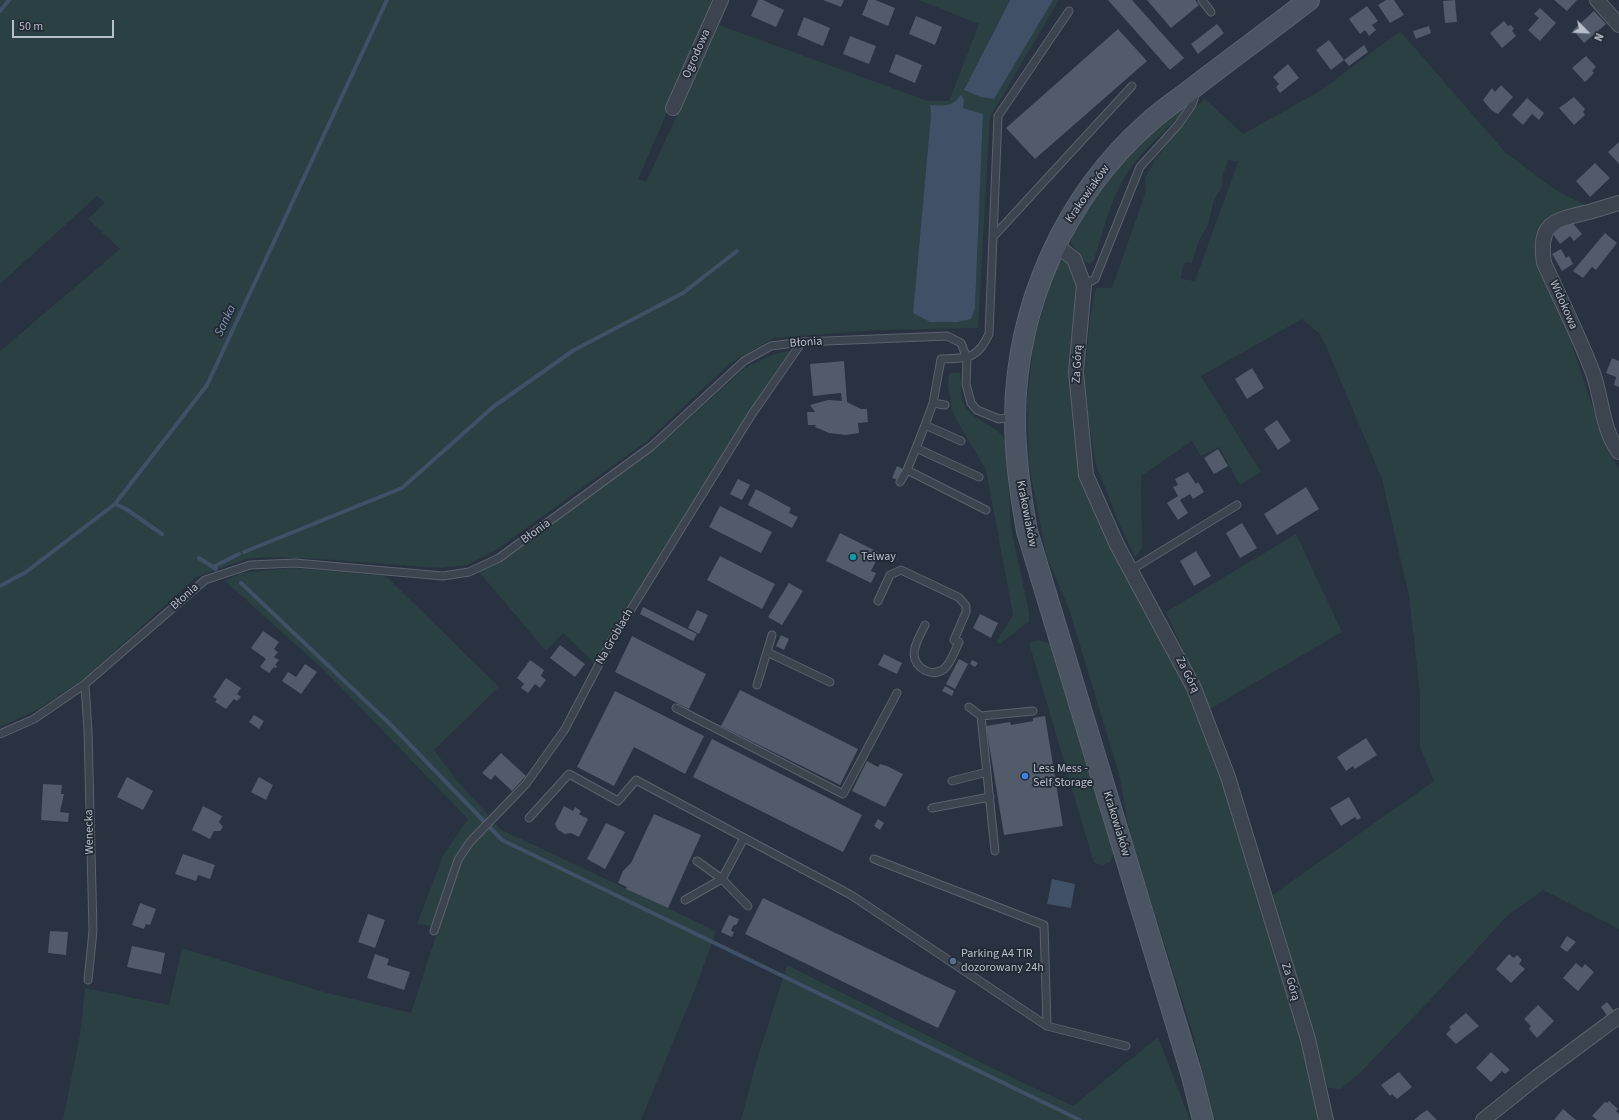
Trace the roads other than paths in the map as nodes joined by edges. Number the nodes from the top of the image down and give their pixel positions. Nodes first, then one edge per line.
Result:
1 (721, 0) edge
2 (1202, 0) edge
3 (1309, 0) edge
4 (1597, 0) edge
5 (1069, 11) dead end
6 (1211, 12) dead end
7 (1619, 25) edge
8 (1200, 83) junction
9 (1132, 86) dead end
10 (674, 108) dead end
11 (1619, 204) edge
12 (993, 237) junction
13 (1056, 245) junction
14 (1084, 285) junction
15 (802, 342) junction
16 (967, 358) junction
17 (933, 403) junction
18 (945, 405) dead end
19 (1015, 416) junction
20 (925, 425) junction
21 (961, 441) dead end
22 (916, 448) junction
23 (1619, 452) edge
24 (906, 470) junction
25 (979, 477) dead end
26 (900, 482) dead end
27 (1237, 504) dead end
28 (986, 510) dead end
29 (1130, 570) junction
30 (878, 601) dead end
31 (926, 625) dead end
32 (772, 635) dead end
33 (767, 652) junction
34 (830, 682) dead end
35 (85, 684) junction
36 (757, 685) dead end
37 (897, 693) dead end
38 (969, 707) dead end
39 (676, 708) dead end
40 (1033, 710) dead end
41 (981, 716) junction
42 (0, 734) edge
43 (987, 772) junction
44 (952, 781) dead end
45 (990, 797) junction
46 (932, 808) dead end
47 (529, 818) dead end
48 (744, 838) junction
49 (995, 852) dead end
50 (874, 859) dead end
51 (697, 861) dead end
52 (722, 879) junction
53 (685, 900) dead end
54 (748, 906) dead end
55 (434, 931) dead end
56 (88, 980) dead end
57 (1619, 1016) edge
58 (1047, 1026) junction
59 (1126, 1046) dead end
60 (1203, 1120) edge
61 (1326, 1120) edge
62 (1483, 1120) edge

1 - 10 street, Ogrodowa
2 - 6 lane
3 - 8 main road, Krakowiaków
4 - 7 street
5 - 12 lane
8 - 13 main road, Krakowiaków
8 - 14 lane
9 - 12 lane
11 - 23 street, Widokowa
12 - 16 lane
13 - 14 street, Za Górą
13 - 19 main road, Krakowiaków
14 - 29 street, Za Górą
15 - 16 lane, Błonia
15 - 35 lane, Błonia
15 - 55 lane, Na Groblach
16 - 17 lane
16 - 19 lane
17 - 18 lane
17 - 20 lane
19 - 60 main road, Krakowiaków
20 - 21 lane
20 - 22 lane
22 - 24 lane
22 - 25 lane
24 - 26 lane
24 - 28 lane
27 - 29 lane
29 - 61 street, Za Górą
30 - 31 lane
32 - 33 lane
33 - 34 lane
33 - 36 lane
35 - 42 lane, Błonia
35 - 56 lane, Wenecka
37 - 39 lane
38 - 41 lane
40 - 41 lane
41 - 43 lane
43 - 44 lane
43 - 45 lane
45 - 46 lane
45 - 49 lane
47 - 48 lane
48 - 52 lane
48 - 58 lane
50 - 58 lane
51 - 52 lane
52 - 53 lane
52 - 54 lane
57 - 62 street
58 - 59 lane

